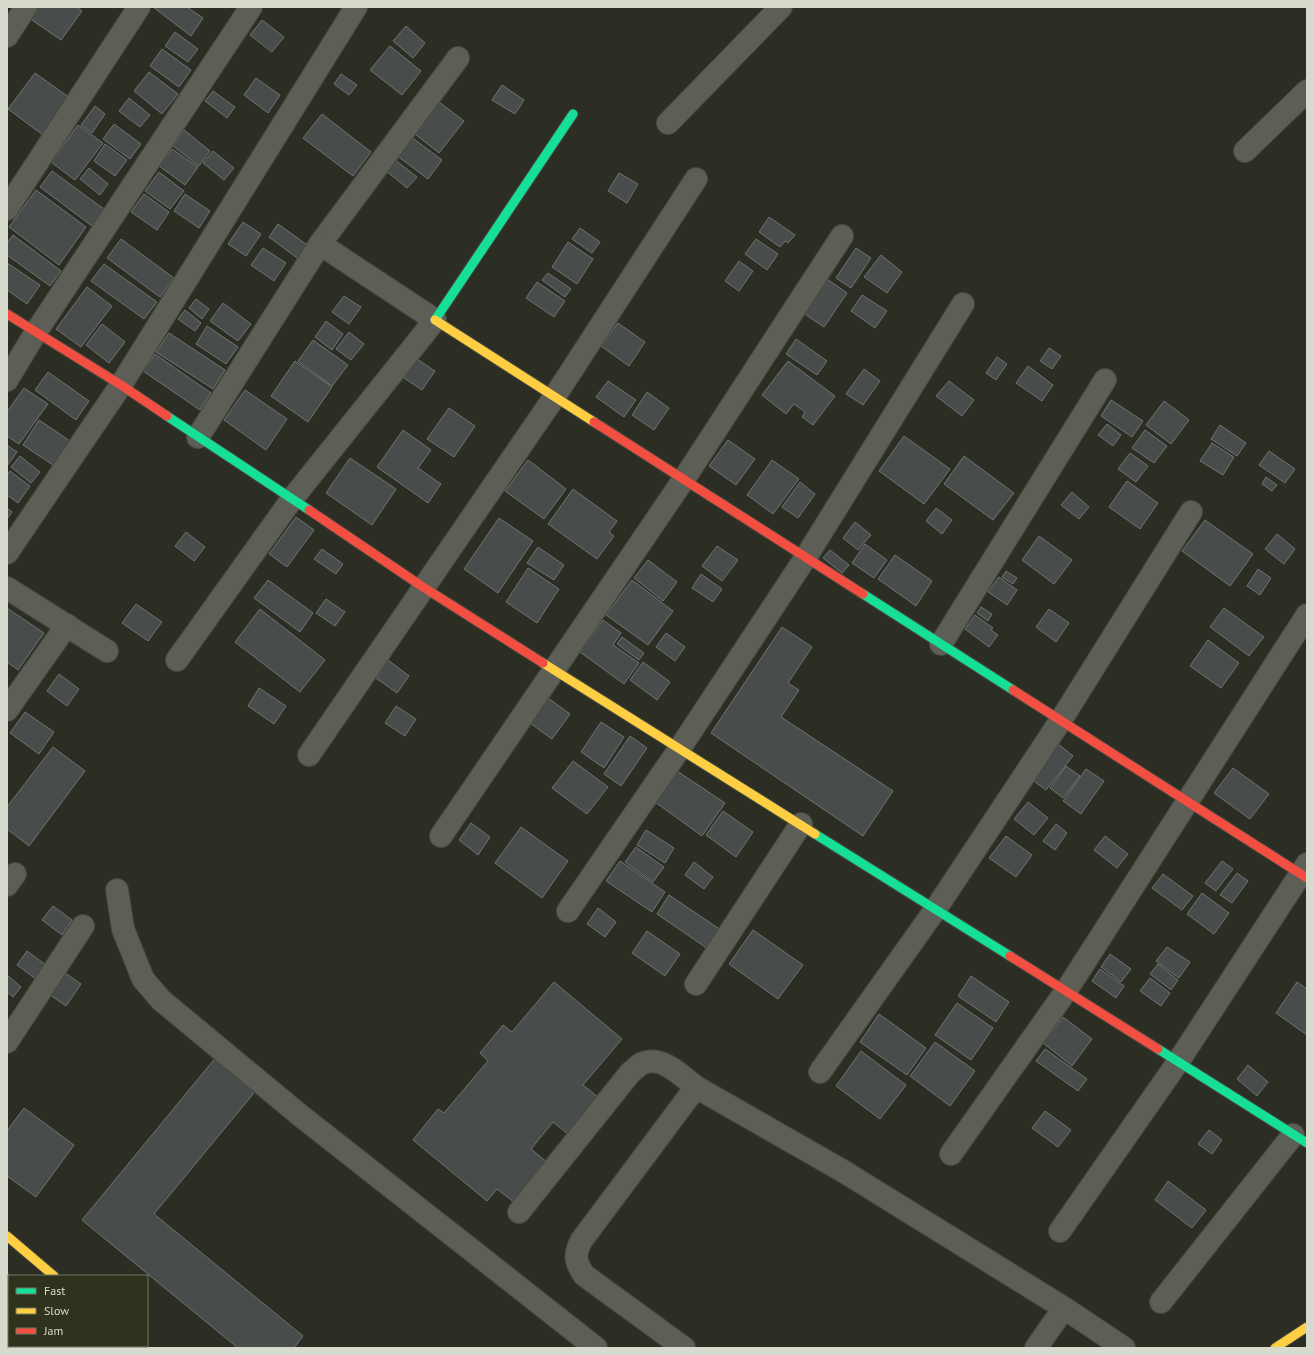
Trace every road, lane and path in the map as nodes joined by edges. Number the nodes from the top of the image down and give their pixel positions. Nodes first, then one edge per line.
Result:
1 (26, 7) edge
2 (139, 7) edge
3 (251, 7) edge
4 (356, 7) edge
5 (781, 7) edge
6 (7, 36) edge
7 (458, 58) dead end
8 (1307, 91) edge
9 (573, 114) dead end
10 (668, 123) dead end
11 (1245, 151) dead end
12 (696, 179) dead end
13 (7, 210) edge
14 (842, 236) dead end
15 (320, 244) junction
16 (963, 304) dead end
17 (7, 314) edge
18 (435, 320) junction
19 (36, 332) junction
20 (7, 380) edge
21 (1105, 380) dead end
22 (121, 385) junction
23 (555, 396) junction
24 (198, 437) junction
25 (684, 479) junction
26 (292, 499) junction
27 (1191, 512) dead end
28 (7, 553) edge
29 (806, 557) junction
30 (423, 587) junction
31 (7, 588) edge
32 (1307, 615) edge
33 (67, 625) junction
34 (941, 644) junction
35 (107, 651) dead end
36 (177, 660) dead end
37 (554, 668) junction
38 (7, 710) edge
39 (1061, 720) junction
40 (680, 748) junction
41 (308, 756) dead end
42 (1187, 802) junction
43 (801, 824) junction
44 (441, 836) dead end
45 (1305, 872) edge
46 (117, 890) dead end
47 (935, 910) junction
48 (568, 911) dead end
49 (83, 926) dead end
50 (696, 984) dead end
51 (1066, 991) junction
52 (7, 1042) edge
53 (1178, 1062) junction
54 (820, 1072) dead end
55 (696, 1087) junction
56 (1300, 1139) edge
57 (951, 1154) dead end
58 (519, 1212) dead end
59 (1060, 1231) dead end
60 (7, 1238) edge
61 (53, 1275) edge
62 (1161, 1302) dead end
63 (1064, 1308) junction
64 (1307, 1327) edge
65 (596, 1348) edge
66 (684, 1348) edge
67 (1036, 1348) edge
68 (1124, 1348) edge
69 (1276, 1348) edge

1 - 6 street
2 - 13 street
3 - 19 street
4 - 22 street
5 - 10 street
7 - 15 street
8 - 11 street
9 - 18 street
12 - 23 street
14 - 25 street
15 - 18 street
15 - 24 street
16 - 29 street
17 - 19 street
18 - 23 street
18 - 26 street
19 - 20 street
19 - 22 street
21 - 34 street
22 - 24 street
22 - 28 street
23 - 25 street
23 - 30 street
24 - 26 street
25 - 29 street
25 - 37 street
26 - 30 street
26 - 36 street
27 - 39 street
29 - 34 street
29 - 40 street
30 - 37 street
30 - 41 street
31 - 33 street
32 - 42 street
33 - 35 street
33 - 38 street
34 - 39 street
37 - 40 street
37 - 44 street
39 - 42 street
39 - 47 street
40 - 43 street
40 - 48 street
42 - 45 street
42 - 51 street
43 - 47 street
43 - 50 street
45 - 53 street
46 - 65 street
47 - 51 street
47 - 54 street
49 - 52 street
51 - 53 street
51 - 57 street
53 - 56 street
53 - 59 street
55 - 58 street
55 - 63 street
55 - 66 street
56 - 62 street
60 - 61 street
63 - 67 street
63 - 68 street
64 - 69 street

